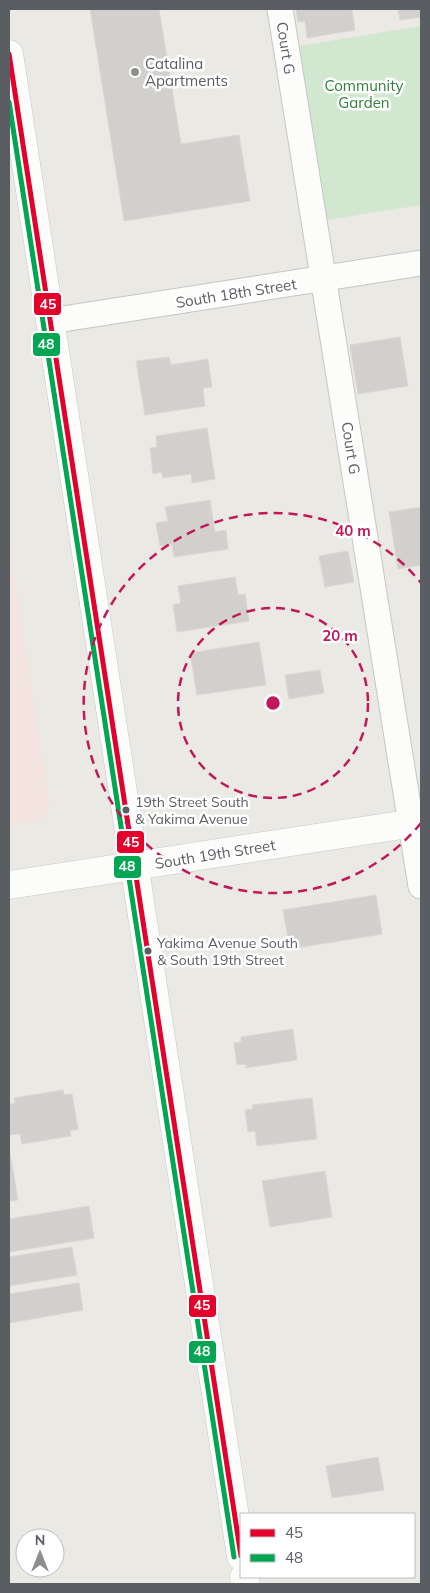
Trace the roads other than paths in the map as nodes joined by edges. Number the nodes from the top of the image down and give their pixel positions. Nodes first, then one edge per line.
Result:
1 (280, 9) edge
2 (9, 54) edge
3 (421, 263) edge
4 (323, 279) junction
5 (50, 321) junction
6 (416, 823) edge
7 (134, 866) junction
8 (9, 886) edge
9 (421, 886) edge
10 (240, 1550) edge

1 - 4 street, Court G
2 - 5 main road
3 - 4 street, South 18th Street
4 - 5 street, South 18th Street
4 - 6 street, Court G
5 - 7 main road
6 - 7 main road, South 19th Street
6 - 9 street, Court G
7 - 8 main road, South 19th Street
7 - 10 main road

